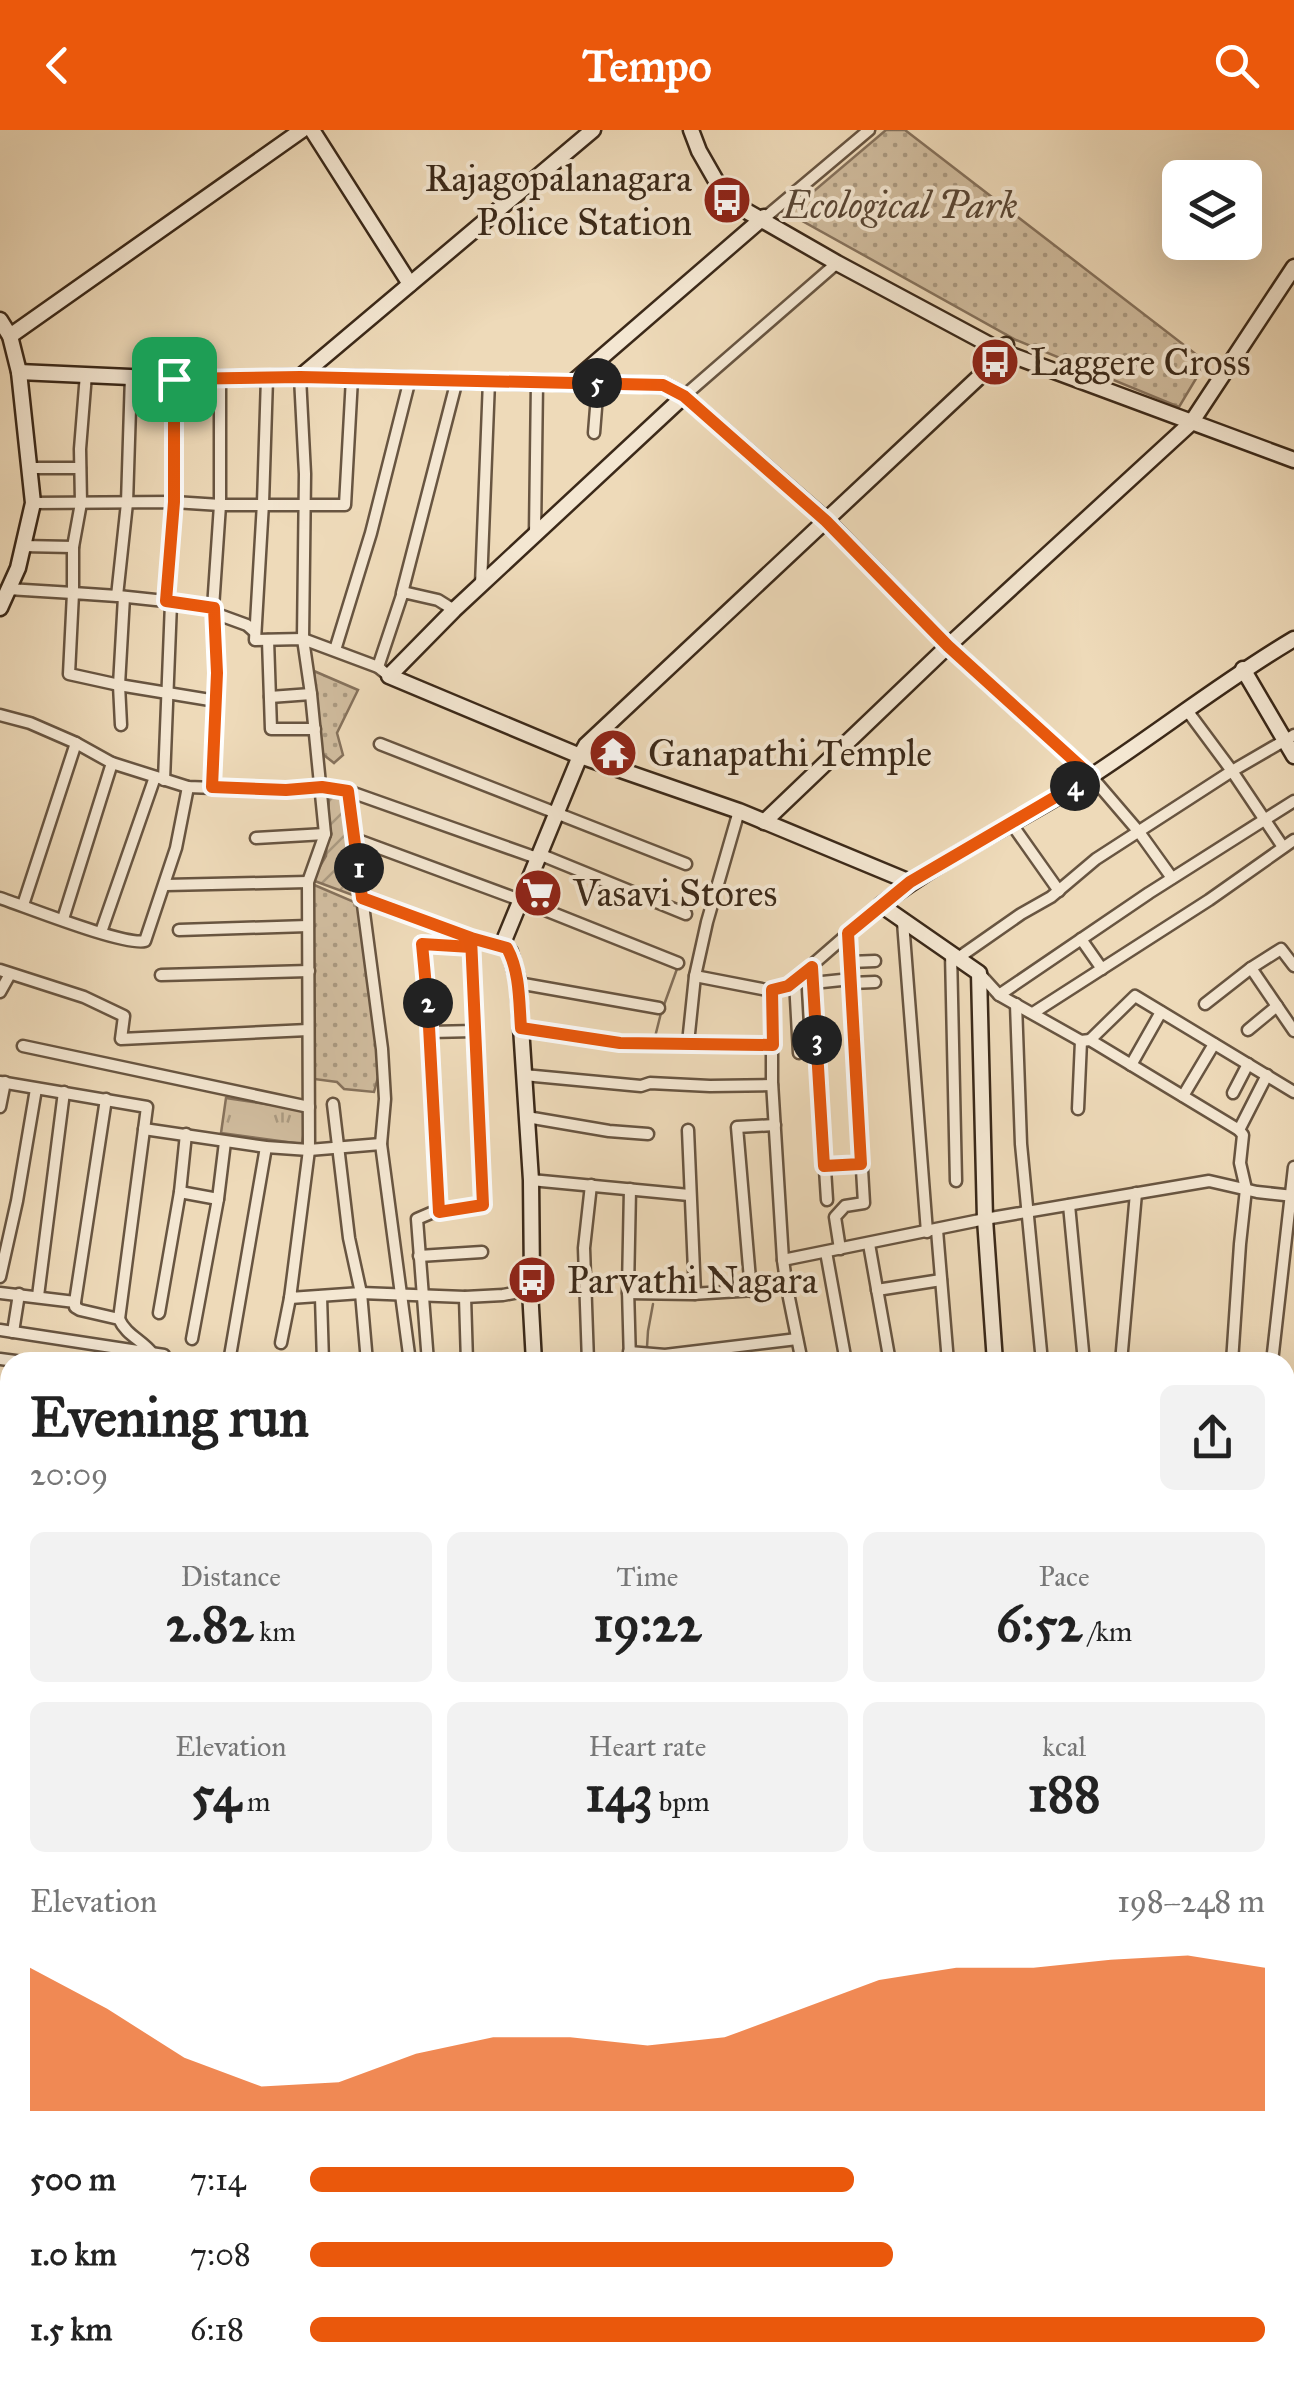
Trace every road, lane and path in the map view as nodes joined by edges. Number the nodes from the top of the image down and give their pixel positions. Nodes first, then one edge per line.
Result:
1 (302, 130) edge
2 (312, 130) edge
3 (593, 130) edge
4 (691, 130) edge
5 (701, 130) edge
6 (868, 130) edge
7 (764, 217) junction
8 (836, 263) junction
9 (1294, 267) edge
10 (410, 284) junction
11 (0, 320) edge
12 (10, 336) junction
13 (1004, 348) junction
14 (20, 372) junction
15 (86, 374) junction
16 (131, 376) junction
17 (220, 377) junction
18 (300, 377) junction
19 (267, 378) junction
20 (352, 378) junction
21 (174, 379) junction
22 (410, 379) junction
23 (457, 380) junction
24 (490, 381) junction
25 (537, 382) junction
26 (572, 383) junction
27 (598, 384) junction
28 (684, 396) junction
29 (1194, 420) junction
30 (594, 433) dead end
31 (1294, 452) edge
32 (1294, 460) edge
33 (29, 468) junction
34 (80, 468) junction
35 (127, 502) junction
36 (174, 502) junction
37 (33, 503) junction
38 (81, 503) junction
39 (264, 503) junction
40 (220, 504) junction
41 (304, 504) junction
42 (826, 521) junction
43 (535, 534) junction
44 (22, 546) junction
45 (74, 547) junction
46 (481, 585) junction
47 (73, 593) junction
48 (402, 593) junction
49 (120, 596) junction
50 (3, 599) edge
51 (168, 602) junction
52 (454, 610) junction
53 (214, 611) junction
54 (256, 632) junction
55 (302, 639) junction
56 (1294, 639) edge
57 (268, 640) junction
58 (948, 646) junction
59 (335, 650) junction
60 (1243, 669) junction
61 (383, 671) junction
62 (119, 685) junction
63 (167, 694) junction
64 (311, 694) junction
65 (270, 697) junction
66 (216, 701) junction
67 (1186, 710) junction
68 (0, 715) edge
69 (121, 726) dead end
70 (315, 730) junction
71 (1290, 737) edge
72 (76, 743) junction
73 (380, 744) dead end
74 (580, 756) junction
75 (1294, 756) edge
76 (112, 763) junction
77 (1232, 772) junction
78 (1091, 776) junction
79 (159, 779) junction
80 (188, 787) junction
81 (212, 787) junction
82 (322, 787) junction
83 (348, 791) junction
84 (1294, 801) edge
85 (738, 811) junction
86 (555, 814) junction
87 (1265, 820) junction
88 (764, 822) junction
89 (1011, 823) junction
90 (1139, 832) junction
91 (326, 834) junction
92 (256, 838) dead end
93 (355, 839) junction
94 (1289, 844) edge
95 (538, 856) junction
96 (686, 864) dead end
97 (1172, 878) junction
98 (308, 882) junction
99 (910, 882) junction
100 (166, 885) junction
101 (1059, 891) junction
102 (0, 898) edge
103 (362, 898) junction
104 (520, 900) junction
105 (23, 905) junction
106 (881, 905) junction
107 (686, 914) dead end
108 (63, 919) junction
109 (903, 922) junction
110 (308, 926) junction
111 (179, 930) dead end
112 (101, 932) junction
113 (848, 933) junction
114 (1081, 940) junction
115 (1294, 940) edge
116 (471, 942) junction
117 (507, 948) junction
118 (1281, 949) junction
119 (954, 955) junction
120 (875, 961) dead end
121 (850, 962) junction
122 (678, 964) dead end
123 (1294, 966) edge
124 (812, 967) junction
125 (1251, 968) junction
126 (1102, 969) junction
127 (308, 970) junction
128 (5, 972) edge
129 (979, 973) junction
130 (161, 975) dead end
131 (694, 976) junction
132 (795, 980) junction
133 (851, 981) junction
134 (876, 982) dead end
135 (518, 983) junction
136 (813, 983) junction
137 (772, 990) junction
138 (0, 992) edge
139 (1000, 994) junction
140 (1016, 1004) junction
141 (1206, 1004) dead end
142 (1277, 1006) junction
143 (659, 1008) dead end
144 (1161, 1012) junction
145 (1033, 1013) junction
146 (521, 1028) junction
147 (308, 1030) junction
148 (1248, 1030) dead end
149 (1294, 1030) edge
150 (474, 1031) junction
151 (430, 1032) junction
152 (1086, 1041) junction
153 (688, 1043) junction
154 (1214, 1044) junction
155 (773, 1045) junction
156 (23, 1046) dead end
157 (799, 1053) dead end
158 (1248, 1064) junction
159 (1131, 1065) junction
160 (524, 1076) junction
161 (1267, 1076) junction
162 (3, 1082) edge
163 (772, 1085) junction
164 (36, 1089) junction
165 (64, 1092) junction
166 (1294, 1092) edge
167 (1233, 1093) dead end
168 (1183, 1096) junction
169 (106, 1100) junction
170 (332, 1104) dead end
171 (309, 1106) junction
172 (0, 1107) edge
173 (1078, 1109) dead end
174 (527, 1117) junction
175 (775, 1126) junction
176 (144, 1130) junction
177 (688, 1130) dead end
178 (1239, 1130) junction
179 (186, 1134) junction
180 (648, 1134) dead end
181 (226, 1142) junction
182 (380, 1144) junction
183 (266, 1148) junction
184 (337, 1148) junction
185 (309, 1150) junction
186 (861, 1164) junction
187 (824, 1166) junction
188 (1294, 1168) edge
189 (531, 1180) junction
190 (956, 1181) dead end
191 (591, 1185) junction
192 (1246, 1188) junction
193 (630, 1189) junction
194 (180, 1192) junction
195 (1136, 1194) junction
196 (690, 1195) junction
197 (1292, 1196) edge
198 (218, 1199) junction
199 (827, 1200) dead end
200 (1069, 1206) junction
201 (439, 1212) junction
202 (1026, 1213) junction
203 (984, 1219) junction
204 (932, 1231) junction
205 (869, 1244) junction
206 (840, 1250) junction
207 (482, 1252) dead end
208 (826, 1252) junction
209 (419, 1256) junction
210 (784, 1260) junction
211 (0, 1277) edge
212 (941, 1280) junction
213 (787, 1288) junction
214 (530, 1290) junction
215 (877, 1290) junction
216 (751, 1291) junction
217 (0, 1292) edge
218 (628, 1292) junction
219 (361, 1293) junction
220 (19, 1294) junction
221 (695, 1294) junction
222 (38, 1296) junction
223 (401, 1296) junction
224 (321, 1297) junction
225 (423, 1297) junction
226 (466, 1297) junction
227 (290, 1298) junction
228 (75, 1302) junction
229 (159, 1313) dead end
230 (119, 1319) junction
231 (0, 1330) edge
232 (13, 1332) junction
233 (192, 1339) dead end
234 (797, 1339) junction
235 (281, 1342) dead end
236 (145, 1352) edge
237 (151, 1352) edge
238 (231, 1352) edge
239 (323, 1352) edge
240 (366, 1352) edge
241 (409, 1352) edge
242 (427, 1352) edge
243 (467, 1352) edge
244 (533, 1352) edge
245 (588, 1352) edge
246 (629, 1352) edge
247 (682, 1352) edge
248 (800, 1352) edge
249 (844, 1352) edge
250 (888, 1352) edge
251 (947, 1352) edge
252 (994, 1352) edge
253 (1041, 1352) edge
254 (1083, 1352) edge
255 (1123, 1352) edge
256 (1233, 1352) edge
257 (1273, 1352) edge

1 - 12 street
2 - 10 street
3 - 10 street
4 - 7 street
5 - 7 street
6 - 7 street
7 - 8 street
7 - 13 street
7 - 26 street
8 - 13 street
8 - 28 street
9 - 29 street
10 - 18 street
11 - 12 street
12 - 14 street
13 - 29 street
13 - 42 street
14 - 15 street
14 - 33 street
15 - 16 street
15 - 34 street
16 - 21 street
16 - 35 street
17 - 19 street
17 - 21 street
17 - 40 street
18 - 19 street
18 - 20 street
18 - 41 street
19 - 39 street
20 - 22 street
20 - 41 street
21 - 36 street
22 - 23 street
22 - 59 street
23 - 24 street
23 - 48 street
24 - 25 street
24 - 46 street
25 - 26 street
25 - 43 street
26 - 27 street
27 - 28 street
27 - 30 street
28 - 42 street
28 - 43 street
29 - 31 street
29 - 32 street
29 - 58 street
33 - 34 street
33 - 37 street
34 - 38 street
35 - 36 street
35 - 38 street
35 - 49 street
36 - 40 street
36 - 51 street
37 - 38 street
37 - 44 street
38 - 45 street
39 - 40 street
39 - 41 street
39 - 54 street
40 - 53 street
41 - 55 street
42 - 58 street
42 - 74 street
43 - 46 street
44 - 45 street
44 - 50 street
45 - 47 street
46 - 52 street
47 - 49 street
47 - 50 street
47 - 62 street
48 - 52 street
48 - 61 street
49 - 51 street
49 - 62 street
51 - 53 street
51 - 63 street
52 - 61 street
53 - 54 street
53 - 66 street
54 - 57 street
55 - 57 street
55 - 59 street
55 - 64 street
56 - 60 street
57 - 65 street
58 - 78 street
58 - 88 street
59 - 61 street
60 - 67 street
60 - 71 street
61 - 74 street
62 - 63 street
62 - 69 street
63 - 66 street
63 - 79 street
64 - 65 street
64 - 70 street
65 - 70 street
66 - 81 street
67 - 77 street
67 - 78 street
68 - 72 street
70 - 82 street
71 - 75 street
71 - 77 street
72 - 76 street
72 - 105 street
73 - 86 street
74 - 85 street
74 - 86 street
76 - 79 street
76 - 108 street
77 - 87 street
77 - 90 street
78 - 89 street
78 - 90 street
79 - 80 street
79 - 112 street
80 - 81 street
80 - 100 street
81 - 82 street
82 - 83 street
82 - 91 street
83 - 93 street
83 - 95 street
84 - 87 street
85 - 88 street
85 - 131 street
86 - 95 street
86 - 96 street
87 - 94 street
87 - 97 street
88 - 99 street
89 - 99 street
89 - 101 street
90 - 97 street
90 - 101 street
91 - 92 street
91 - 98 street
93 - 103 street
93 - 104 street
94 - 126 street
95 - 104 street
95 - 107 street
97 - 114 street
98 - 100 street
98 - 110 street
99 - 106 street
100 - 112 street
101 - 119 street
102 - 105 street
103 - 116 street
103 - 182 street
104 - 117 street
104 - 122 street
105 - 108 street
106 - 109 street
106 - 113 street
108 - 112 street
109 - 119 street
109 - 204 street
110 - 111 street
110 - 127 street
113 - 121 street
113 - 124 street
114 - 126 street
114 - 139 street
115 - 118 street
116 - 117 street
116 - 150 street
116 - 151 street
117 - 135 street
118 - 123 street
118 - 125 street
119 - 129 street
119 - 190 street
120 - 121 street
121 - 133 street
124 - 132 street
124 - 136 street
125 - 141 street
125 - 142 street
126 - 145 street
127 - 130 street
127 - 147 street
128 - 138 street
128 - 147 street
129 - 139 street
129 - 203 street
131 - 137 street
131 - 153 street
132 - 137 street
132 - 157 street
133 - 134 street
133 - 136 street
133 - 186 street
135 - 143 street
135 - 146 street
136 - 187 street
137 - 155 street
139 - 140 street
140 - 145 street
140 - 202 street
142 - 148 street
142 - 149 street
144 - 152 street
144 - 154 street
144 - 159 street
145 - 152 street
146 - 153 street
146 - 160 street
147 - 171 street
150 - 151 street
150 - 201 street
151 - 201 street
152 - 159 street
152 - 173 street
153 - 155 street
154 - 158 street
154 - 168 street
155 - 163 street
156 - 171 street
158 - 161 street
158 - 167 street
159 - 168 street
160 - 163 street
160 - 174 street
161 - 166 street
161 - 178 street
162 - 164 street
162 - 172 street
163 - 175 street
164 - 165 street
164 - 211 street
165 - 169 street
165 - 222 street
168 - 178 street
169 - 176 street
169 - 228 street
170 - 184 street
171 - 185 street
174 - 180 street
174 - 189 street
175 - 210 street
175 - 216 street
176 - 179 street
176 - 230 street
177 - 196 street
178 - 192 street
179 - 181 street
179 - 194 street
181 - 183 street
181 - 198 street
182 - 184 street
182 - 223 street
183 - 185 street
183 - 238 street
184 - 185 street
184 - 219 street
185 - 227 street
186 - 187 street
186 - 206 street
187 - 199 street
188 - 197 street
189 - 191 street
189 - 214 street
191 - 193 street
191 - 245 street
192 - 195 street
192 - 197 street
192 - 256 street
193 - 196 street
193 - 218 street
194 - 198 street
194 - 229 street
195 - 200 street
195 - 255 street
196 - 221 street
197 - 257 street
198 - 233 street
200 - 202 street
200 - 254 street
201 - 209 street
202 - 203 street
202 - 253 street
203 - 204 street
203 - 252 street
204 - 205 street
204 - 212 street
205 - 206 street
205 - 215 street
206 - 208 street
207 - 209 street
208 - 210 street
208 - 249 street
209 - 225 street
210 - 213 street
212 - 215 street
212 - 251 street
213 - 216 street
213 - 234 street
214 - 226 street
214 - 244 street
215 - 250 street
216 - 221 street
217 - 220 street
218 - 221 street
218 - 246 street
219 - 223 street
219 - 224 street
219 - 240 street
220 - 222 street
220 - 232 street
222 - 228 street
223 - 225 street
223 - 241 street
224 - 227 street
224 - 239 street
225 - 226 street
225 - 242 street
226 - 243 street
227 - 235 street
228 - 230 street
230 - 237 street
231 - 232 street
232 - 236 street
234 - 247 street
234 - 248 street

